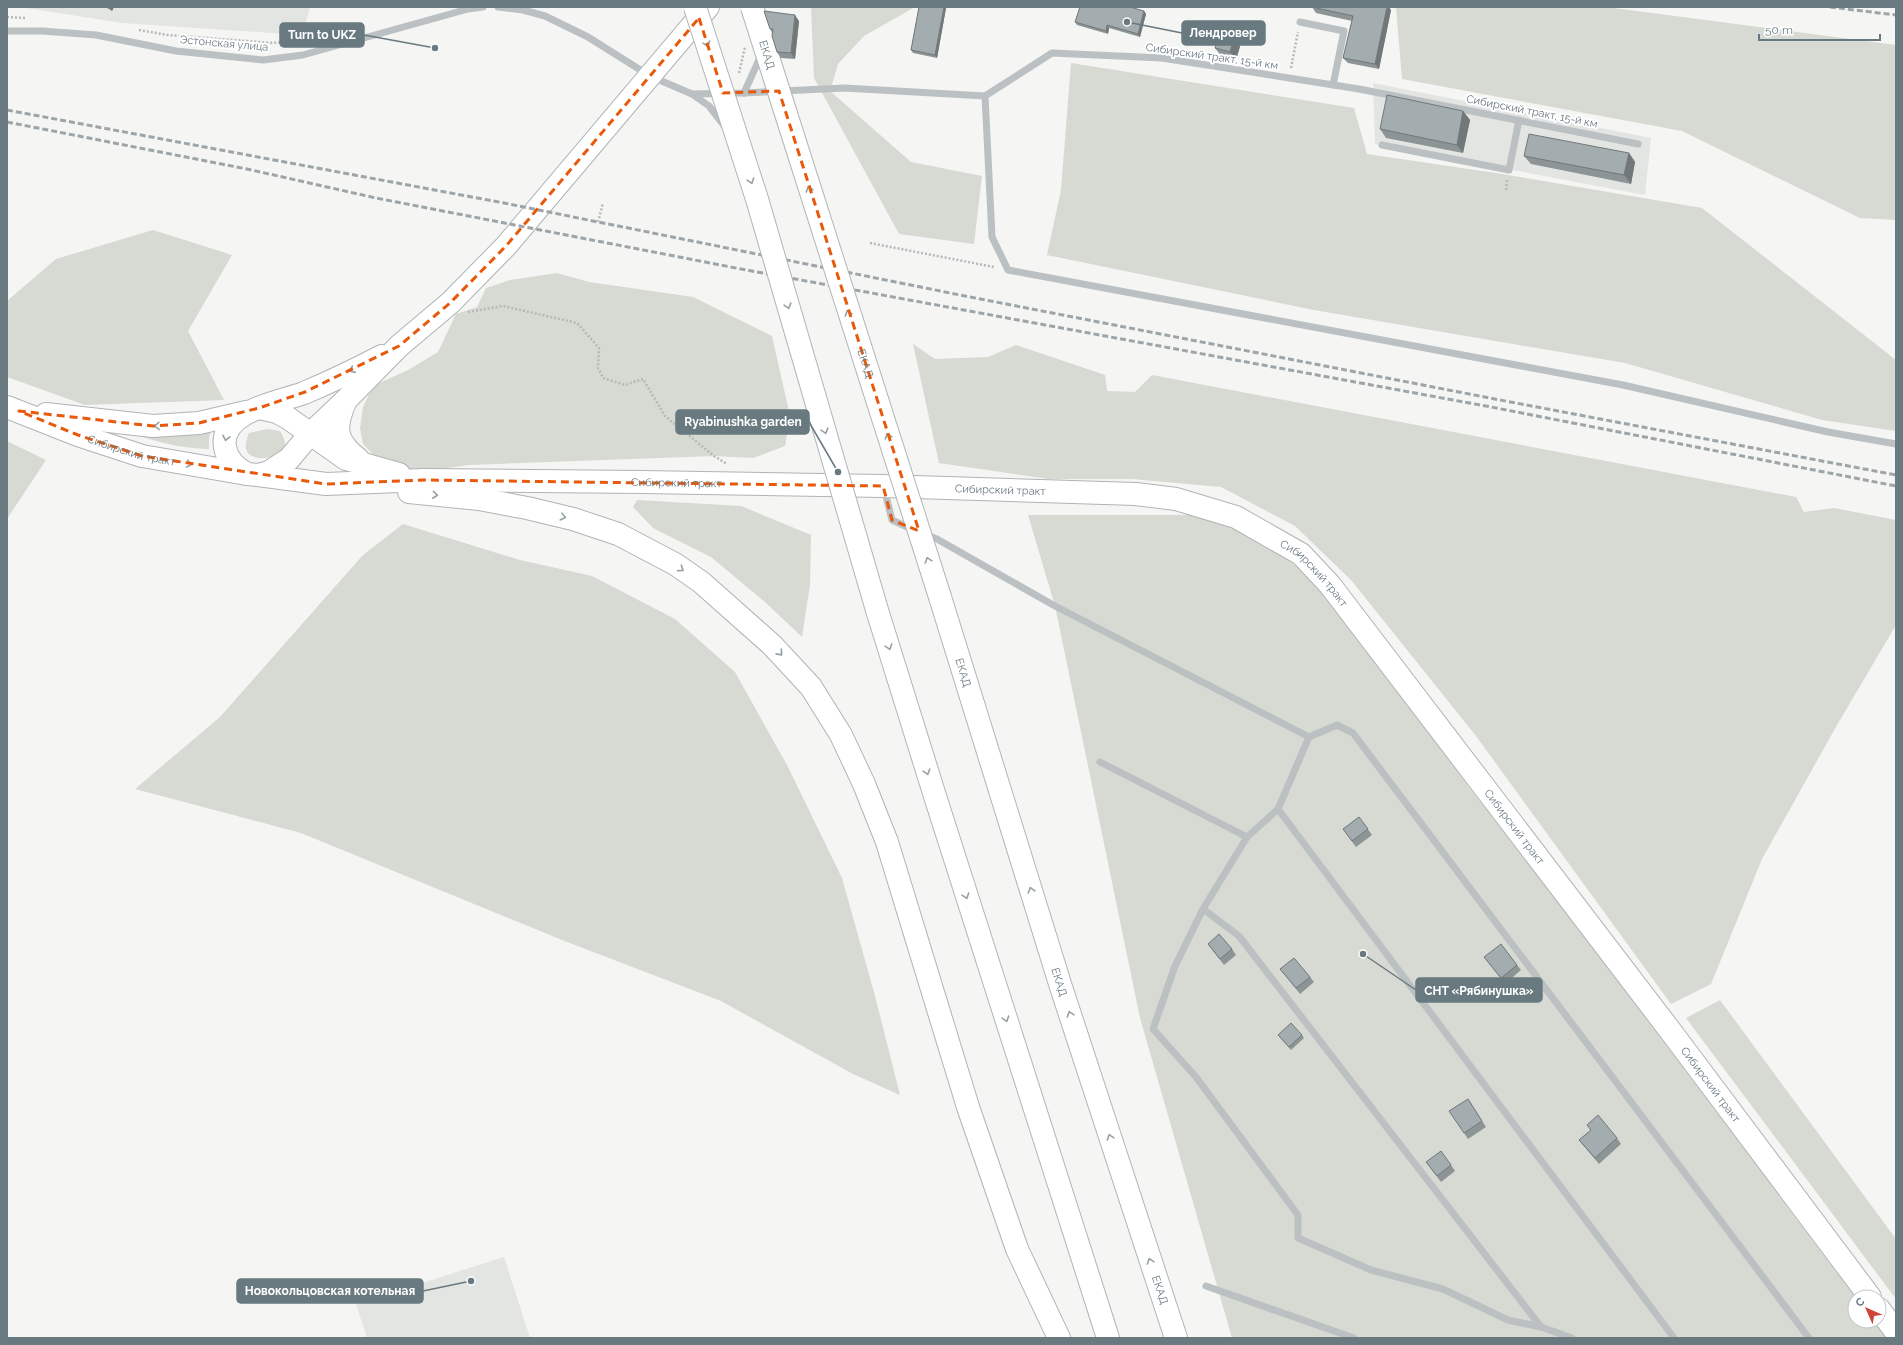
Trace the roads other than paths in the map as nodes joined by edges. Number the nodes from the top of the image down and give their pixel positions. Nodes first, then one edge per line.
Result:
1 (483, 7) edge
2 (498, 7) edge
3 (695, 7) edge
4 (708, 7) edge
5 (752, 7) edge
6 (468, 8) edge
7 (1300, 22) road end
8 (7, 31) edge
9 (764, 47) dead end
10 (650, 76) junction
11 (1333, 85) junction
12 (744, 93) junction
13 (692, 94) junction
14 (985, 96) junction
15 (1519, 120) junction
16 (1638, 144) dead end
17 (1382, 145) dead end
18 (745, 153) dead end
19 (399, 346) junction
20 (346, 400) junction
21 (13, 409) edge
22 (255, 409) junction
23 (288, 418) junction
24 (310, 434) junction
25 (1896, 444) edge
26 (294, 453) junction
27 (371, 467) junction
28 (252, 475) junction
29 (424, 480) junction
30 (326, 484) junction
31 (883, 486) junction
32 (1309, 737) junction
33 (1100, 762) dead end
34 (1278, 809) junction
35 (1247, 837) junction
36 (1203, 909) junction
37 (1206, 1286) dead end
38 (1864, 1289) edge
39 (1887, 1320) edge
40 (1540, 1327) junction
41 (1896, 1332) edge
42 (1059, 1338) edge
43 (1108, 1338) edge
44 (1176, 1338) edge
45 (1354, 1338) edge
46 (1572, 1338) edge
47 (1674, 1338) edge
48 (1809, 1338) edge

1 - 6 street, Эстонская улица
2 - 10 street
3 -> 43 main road, bridge
4 - 10 main road
44 -> 5 main road, ЕКАД, bridge
6 - 8 street, Эстонская улица
7 - 11 street
9 - 12 street
10 - 13 street
10 - 19 main road
11 - 14 street, Сибирский тракт, 15-й км
11 - 15 street, Сибирский тракт, 15-й км
12 - 13 street
12 - 14 street
13 - 18 street
14 - 25 street
15 - 16 street, Сибирский тракт, 15-й км
15 - 17 street
19 - 20 main road
19 -> 22 main road
20 - 24 main road
20 - 27 main road
22 -> 21 main road, Сибирский тракт
21 -> 28 main road, Сибирский тракт
22 - 23 main road, Сибирский тракт
22 -> 28 main road
23 - 24 main road, Сибирский тракт
23 - 26 main road
24 - 26 main road
24 - 27 main road, Сибирский тракт
26 - 28 main road
27 - 29 main road, Сибирский тракт
28 - 30 main road, Сибирский тракт
29 - 30 main road, Сибирский тракт
29 - 31 main road, Сибирский тракт
30 -> 42 main road
31 - 32 street
31 - 38 main road, Сибирский тракт
32 - 34 street
32 - 48 street
33 - 35 street
34 - 35 street
34 - 47 street
35 - 36 street
36 - 40 street
36 - 40 street
37 - 45 street
39 - 41 main road
40 - 46 street

